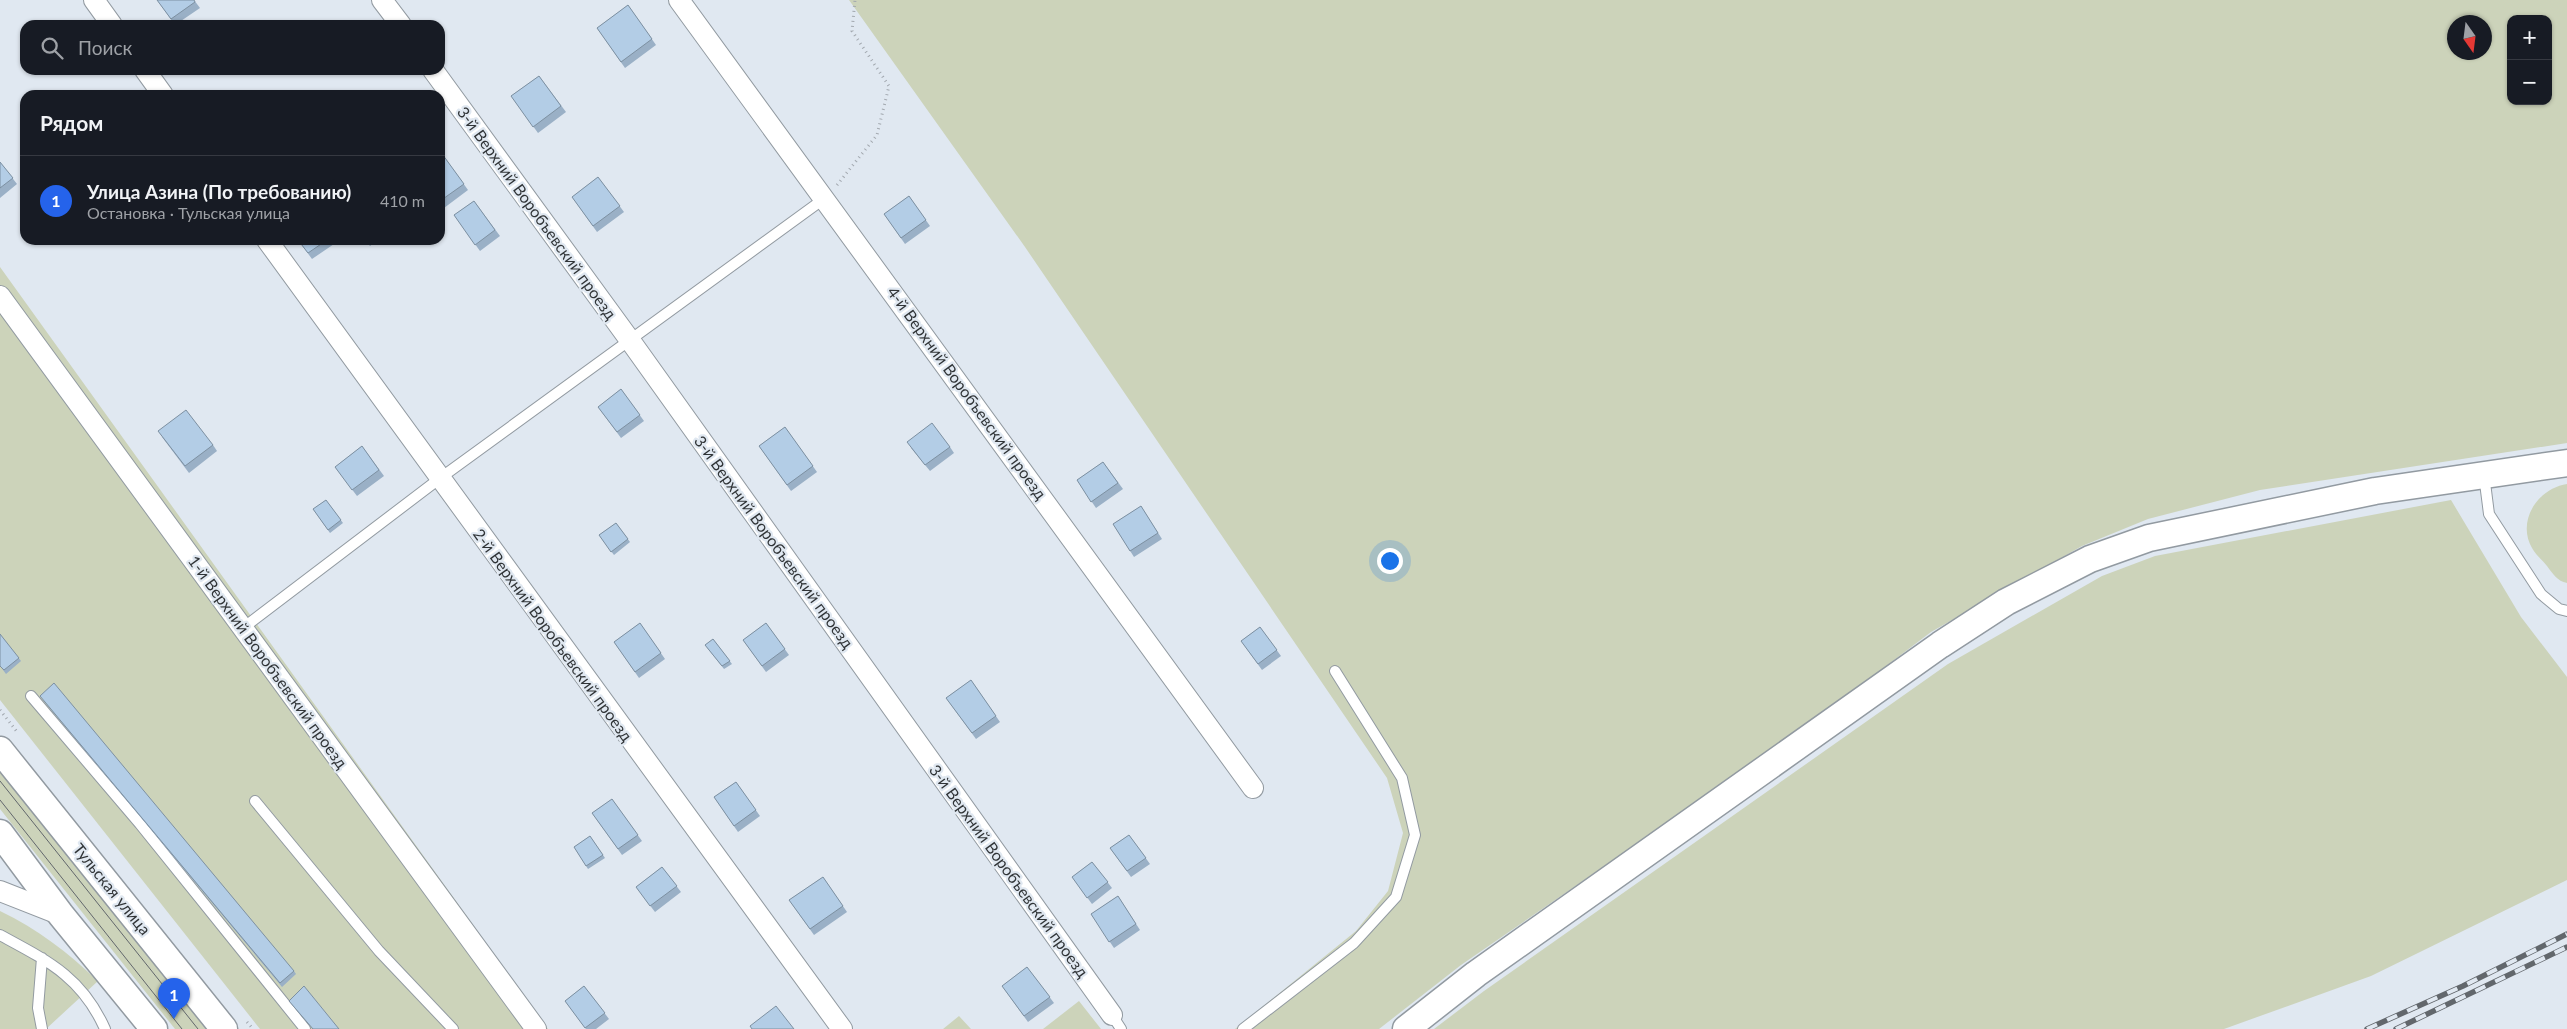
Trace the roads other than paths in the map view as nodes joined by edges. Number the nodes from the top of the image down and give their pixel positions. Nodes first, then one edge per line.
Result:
1 (94, 0) edge
2 (382, 0) edge
3 (679, 0) edge
4 (108, 20) edge
5 (397, 20) edge
6 (148, 75) edge
7 (437, 75) edge
8 (158, 90) edge
9 (825, 198) junction
10 (271, 245) edge
11 (0, 296) edge
12 (629, 339) junction
13 (2567, 463) edge
14 (2484, 476) junction
15 (439, 479) junction
16 (2567, 611) edge
17 (243, 628) junction
18 (1335, 671) dead end
19 (31, 696) dead end
20 (0, 750) edge
21 (1253, 788) dead end
22 (255, 801) dead end
23 (0, 833) edge
24 (0, 891) edge
25 (61, 915) junction
26 (0, 935) edge
27 (42, 958) junction
28 (1116, 1022) edge
29 (42, 1029) edge
30 (105, 1029) edge
31 (154, 1029) edge
32 (224, 1029) edge
33 (305, 1029) edge
34 (453, 1029) edge
35 (536, 1029) edge
36 (842, 1029) edge
37 (1243, 1029) edge
38 (1406, 1029) edge

1 - 4 street
2 - 5 street
3 - 9 street, 4-й Верхний Воробъевский проезд
6 - 8 street
7 - 12 street, 3-й Верхний Воробъевский проезд
9 - 12 lane
9 - 21 street, 4-й Верхний Воробъевский проезд
10 - 15 street, 2-й Верхний Воробъевский проезд
11 - 17 street, 1-й Верхний Воробъевский проезд
12 - 15 lane
12 - 28 street, 3-й Верхний Воробъевский проезд
13 - 14 street
14 - 16 lane
14 - 38 street
15 - 17 lane
15 - 36 street, 2-й Верхний Воробъевский проезд
17 - 35 street, 1-й Верхний Воробъевский проезд
18 - 37 lane
19 - 33 lane
20 - 32 street, Тульская улица
22 - 34 lane
23 - 25 street
24 - 25 street
25 - 31 street
26 - 27 lane
27 - 29 lane
27 - 30 lane

